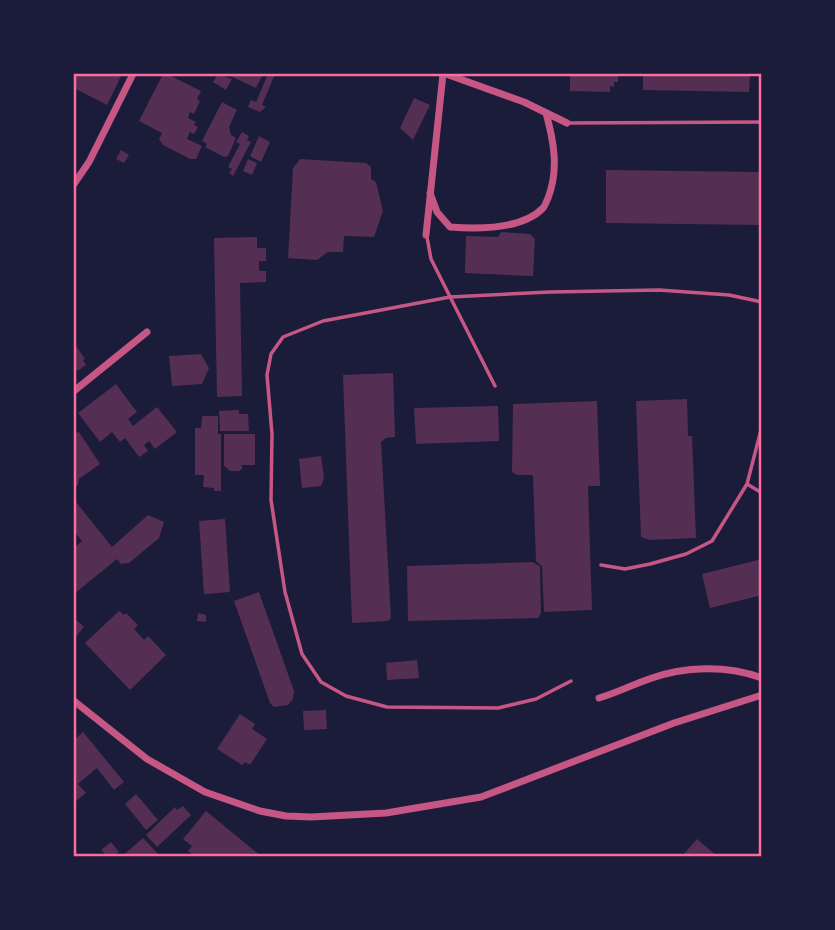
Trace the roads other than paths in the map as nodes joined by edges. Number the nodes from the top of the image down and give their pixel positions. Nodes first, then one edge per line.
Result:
1 (133, 74) edge
2 (444, 74) edge
3 (546, 113) junction
4 (761, 122) edge
5 (567, 123) joint
6 (75, 181) edge
7 (430, 193) junction
8 (426, 235) joint
9 (450, 297) junction
10 (761, 302) edge
11 (147, 332) dead end
12 (495, 386) dead end
13 (74, 391) edge
14 (761, 426) edge
15 (747, 484) junction
16 (761, 493) edge
17 (601, 565) dead end
18 (761, 678) edge
19 (571, 681) dead end
20 (761, 695) edge
21 (599, 698) dead end
22 (74, 701) edge

1 - 6 street
2 - 3 street
2 - 7 street
3 - 5 street
3 - 7 street
4 - 5 lane
7 - 8 street
8 - 9 lane
9 - 10 lane
9 - 12 lane
9 - 19 lane
11 - 13 street
14 - 15 lane
15 - 16 lane
15 - 17 lane
18 - 21 street
20 - 22 street

